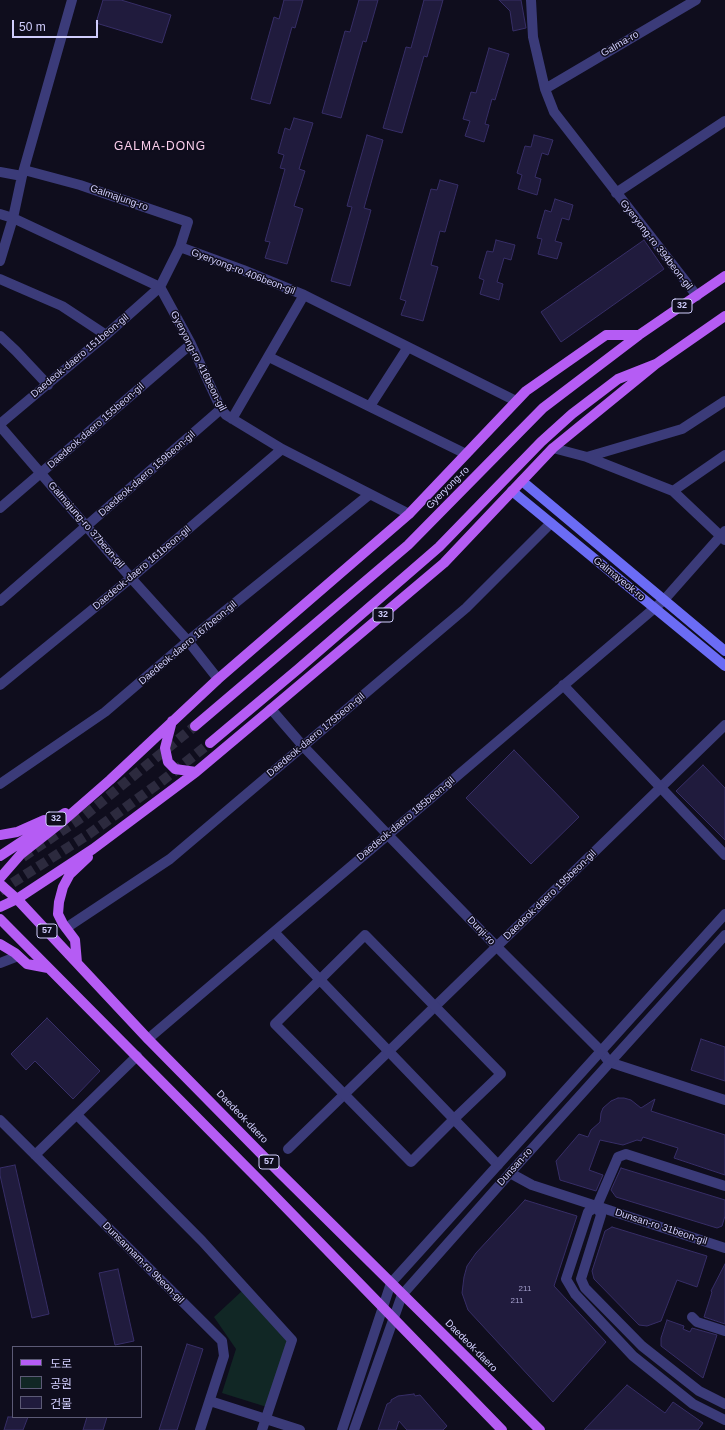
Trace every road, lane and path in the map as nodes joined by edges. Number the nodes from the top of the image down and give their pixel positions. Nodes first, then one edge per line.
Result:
1 (72, 0) edge
2 (531, 0) edge
3 (696, 0) edge
4 (544, 89) junction
5 (725, 121) edge
6 (0, 172) edge
7 (23, 173) junction
8 (616, 193) junction
9 (0, 214) edge
10 (12, 218) junction
11 (180, 247) junction
12 (0, 261) edge
13 (725, 276) edge
14 (0, 279) edge
15 (160, 287) junction
16 (304, 295) junction
17 (697, 296) junction
18 (725, 316) edge
19 (106, 335) junction
20 (638, 335) junction
21 (0, 336) edge
22 (191, 344) junction
23 (408, 347) junction
24 (268, 357) junction
25 (656, 364) junction
26 (48, 384) junction
27 (516, 400) junction
28 (725, 401) edge
29 (370, 406) junction
30 (221, 410) junction
31 (232, 419) junction
32 (0, 425) edge
33 (553, 448) junction
34 (282, 449) junction
35 (466, 454) junction
36 (725, 455) edge
37 (587, 457) junction
38 (41, 473) junction
39 (522, 481) junction
40 (512, 491) junction
41 (673, 491) junction
42 (370, 494) junction
43 (0, 508) edge
44 (409, 514) junction
45 (551, 523) junction
46 (86, 526) junction
47 (724, 536) edge
48 (131, 578) junction
49 (664, 600) junction
50 (0, 601) edge
51 (654, 608) junction
52 (188, 640) junction
53 (725, 651) edge
54 (725, 666) edge
55 (218, 679) junction
56 (0, 685) edge
57 (563, 685) junction
58 (271, 710) junction
59 (172, 721) junction
60 (725, 725) edge
61 (195, 726) tunnel mouth
62 (210, 743) tunnel mouth
63 (303, 746) junction
64 (196, 772) junction
65 (110, 780) junction
66 (0, 784) edge
67 (660, 787) junction
68 (63, 814) junction
69 (0, 835) edge
70 (388, 835) junction
71 (93, 848) junction
72 (725, 855) edge
73 (0, 856) edge
74 (0, 878) edge
75 (0, 884) edge
76 (17, 899) junction
77 (0, 907) edge
78 (725, 914) edge
79 (0, 919) edge
80 (66, 928) junction
81 (274, 932) junction
82 (725, 935) edge
83 (0, 944) edge
84 (496, 946) junction
85 (18, 956) junction
86 (0, 963) edge
87 (77, 963) junction
88 (48, 968) junction
89 (320, 980) junction
90 (435, 1006) junction
91 (148, 1039) junction
92 (389, 1051) junction
93 (601, 1051) junction
94 (137, 1056) junction
95 (609, 1062) junction
96 (344, 1094) junction
97 (725, 1100) edge
98 (77, 1115) junction
99 (454, 1119) junction
100 (0, 1120) edge
101 (288, 1148) dead end
102 (35, 1155) junction
103 (498, 1165) junction
104 (510, 1173) junction
105 (725, 1186) edge
106 (597, 1206) junction
107 (725, 1248) edge
108 (391, 1283) junction
109 (402, 1295) junction
110 (382, 1308) junction
111 (692, 1317) dead end
112 (393, 1318) junction
113 (725, 1331) edge
114 (210, 1401) junction
115 (725, 1404) edge
116 (266, 1419) junction
117 (725, 1420) edge
118 (200, 1430) edge
119 (262, 1430) edge
120 (300, 1430) edge
121 (342, 1430) edge
122 (354, 1430) edge
123 (502, 1430) edge
124 (540, 1430) edge

1 - 7 street
2 - 4 street, Gyeryong-ro 394beon-gil
3 - 4 street, Galma-ro
4 - 8 street, Gyeryong-ro 394beon-gil
5 - 8 street, Gyeryong-ro 394beon-gil
6 - 7 street
7 - 10 street
7 - 11 street, Galmajung-ro
8 - 17 street, Gyeryong-ro 394beon-gil
9 - 10 street
10 - 12 street
10 - 15 street
11 - 15 street, Gyeryong-ro 406beon-gil
11 - 16 street, Gyeryong-ro 406beon-gil
13 - 17 main road, Gyeryong-ro / 32
14 - 19 street
15 - 19 street, Daedeok-daero 151beon-gil
15 - 22 street, Gyeryong-ro 416beon-gil
16 - 23 street, Gyeryong-ro 406beon-gil
16 - 24 street, Gyeryong-ro 406beon-gil
17 - 20 main road, Gyeryong-ro / 32
18 - 25 main road, 32
19 - 26 street, Daedeok-daero 151beon-gil
20 - 27 main road, 32
20 - 61 main road, Gyeryong-ro / 32
21 - 26 street
22 - 30 street, Gyeryong-ro 416beon-gil
22 - 38 street, Daedeok-daero 155beon-gil
23 - 27 street, Gyeryong-ro 406beon-gil
23 - 29 street
24 - 29 street, Gyeryong-ro
24 - 31 street, Gyeryong-ro 406beon-gil
25 - 33 main road, 32
25 - 62 main road, 32
26 - 32 street, Daedeok-daero 151beon-gil
27 - 35 main road, 32
28 - 37 street
29 - 35 street, Gyeryong-ro
30 - 31 street, Gyeryong-ro 416beon-gil
30 - 46 street, Daedeok-daero 159beon-gil
31 - 34 street, Gyeryong-ro 416beon-gil
32 - 38 street, Galmajung-ro 37beon-gil
33 - 37 street
33 - 39 main road, 32
34 - 42 street, Gyeryong-ro 416beon-gil
34 - 48 street, Daedeok-daero 161beon-gil
35 - 44 main road, 32
36 - 41 street
37 - 41 street
38 - 43 street, Daedeok-daero 155beon-gil
38 - 46 street, Galmajung-ro 37beon-gil
39 - 40 main road, 32
39 - 49 main road, Galmayeok-ro
40 - 45 main road, Galmayeok-ro
40 - 58 main road, 32
41 - 47 street
42 - 44 street, Gyeryong-ro 416beon-gil
42 - 52 street, Daedeok-daero 167beon-gil
44 - 55 main road, 32
45 - 51 main road, Galmayeok-ro
45 - 63 street, Daedeok-daero 175beon-gil
46 - 48 street, Galmajung-ro 37beon-gil
46 - 50 street, Daedeok-daero 159beon-gil
47 - 49 street, Daedeok-daero 185beon-gil
48 - 52 street, Galmajung-ro 37beon-gil
48 - 56 street, Daedeok-daero 161beon-gil
49 - 51 street, Daedeok-daero 185beon-gil
49 - 53 main road, Galmayeok-ro
51 - 54 main road, Galmayeok-ro
51 - 57 street, Daedeok-daero 185beon-gil
52 - 55 street, Galmajung-ro 37beon-gil
52 - 66 street, Daedeok-daero 167beon-gil
55 - 59 main road, 32
57 - 67 street
57 - 70 street, Daedeok-daero 185beon-gil
58 - 63 street, Dunji-ro
58 - 64 main road, 32
59 - 64 main road
59 - 65 main road, 32
60 - 67 street, Daedeok-daero 195beon-gil
63 - 70 street, Dunji-ro
63 - 80 street, Daedeok-daero 175beon-gil
64 - 71 main road, 32
65 - 68 main road, 32
65 - 74 main road
67 - 72 street
67 - 84 street, Daedeok-daero 195beon-gil
68 - 69 main road
68 - 73 main road, 32
70 - 81 street, Daedeok-daero 185beon-gil
70 - 84 street, Dunji-ro
71 - 76 main road, 32
71 - 80 main road
75 - 76 main road, Daedeok-daero / 57
76 - 77 main road, 32
76 - 87 main road, Daedeok-daero / 57
78 - 93 street, Dunsan-ro
79 - 88 main road, 57
80 - 87 main road
81 - 89 street, Dunsan-ro
81 - 91 street, Daedeok-daero 185beon-gil
82 - 95 street, Dunsan-ro
83 - 85 main road
84 - 90 street, Daedeok-daero 195beon-gil
84 - 93 street, Dunji-ro
85 - 86 street
85 - 88 main road
87 - 91 main road, Daedeok-daero / 57
88 - 94 main road, 57
89 - 90 street
89 - 92 street, Dunsan-ro
89 - 96 street
90 - 92 street, Daedeok-daero 195beon-gil
90 - 99 street
91 - 108 main road, Daedeok-daero / 57
92 - 96 street, Daedeok-daero 195beon-gil
92 - 99 street, Dunsan-ro
93 - 95 street, Dunji-ro
93 - 103 street, Dunsan-ro
94 - 98 street
94 - 110 main road, 57
95 - 97 street
95 - 104 street, Dunsan-ro
96 - 99 street
96 - 101 street, Daedeok-daero 195beon-gil
98 - 102 street
98 - 116 street
99 - 103 street, Dunsan-ro
100 - 102 street, Dunsannam-ro 9beon-gil
102 - 114 street, Dunsannam-ro 9beon-gil
103 - 108 street, Dunsan-ro
104 - 106 street, Dunsan-ro 31beon-gil
104 - 109 street, Dunsan-ro
105 - 106 street
106 - 107 street, Dunsan-ro 31beon-gil
106 - 115 street, Dunsan-ro 31beon-gil
106 - 117 street
108 - 109 main road, Daedeok-daero / 57
108 - 110 street, Dunsan-ro
109 - 112 street, Dunsan-ro
109 - 124 main road, Daedeok-daero / 57
110 - 112 main road, 57
110 - 121 street, Dunsan-ro
111 - 113 street
112 - 122 street, Dunsan-ro
112 - 123 main road, 57
114 - 116 street
114 - 118 street, Dunsannam-ro 9beon-gil
116 - 119 street
116 - 120 street

